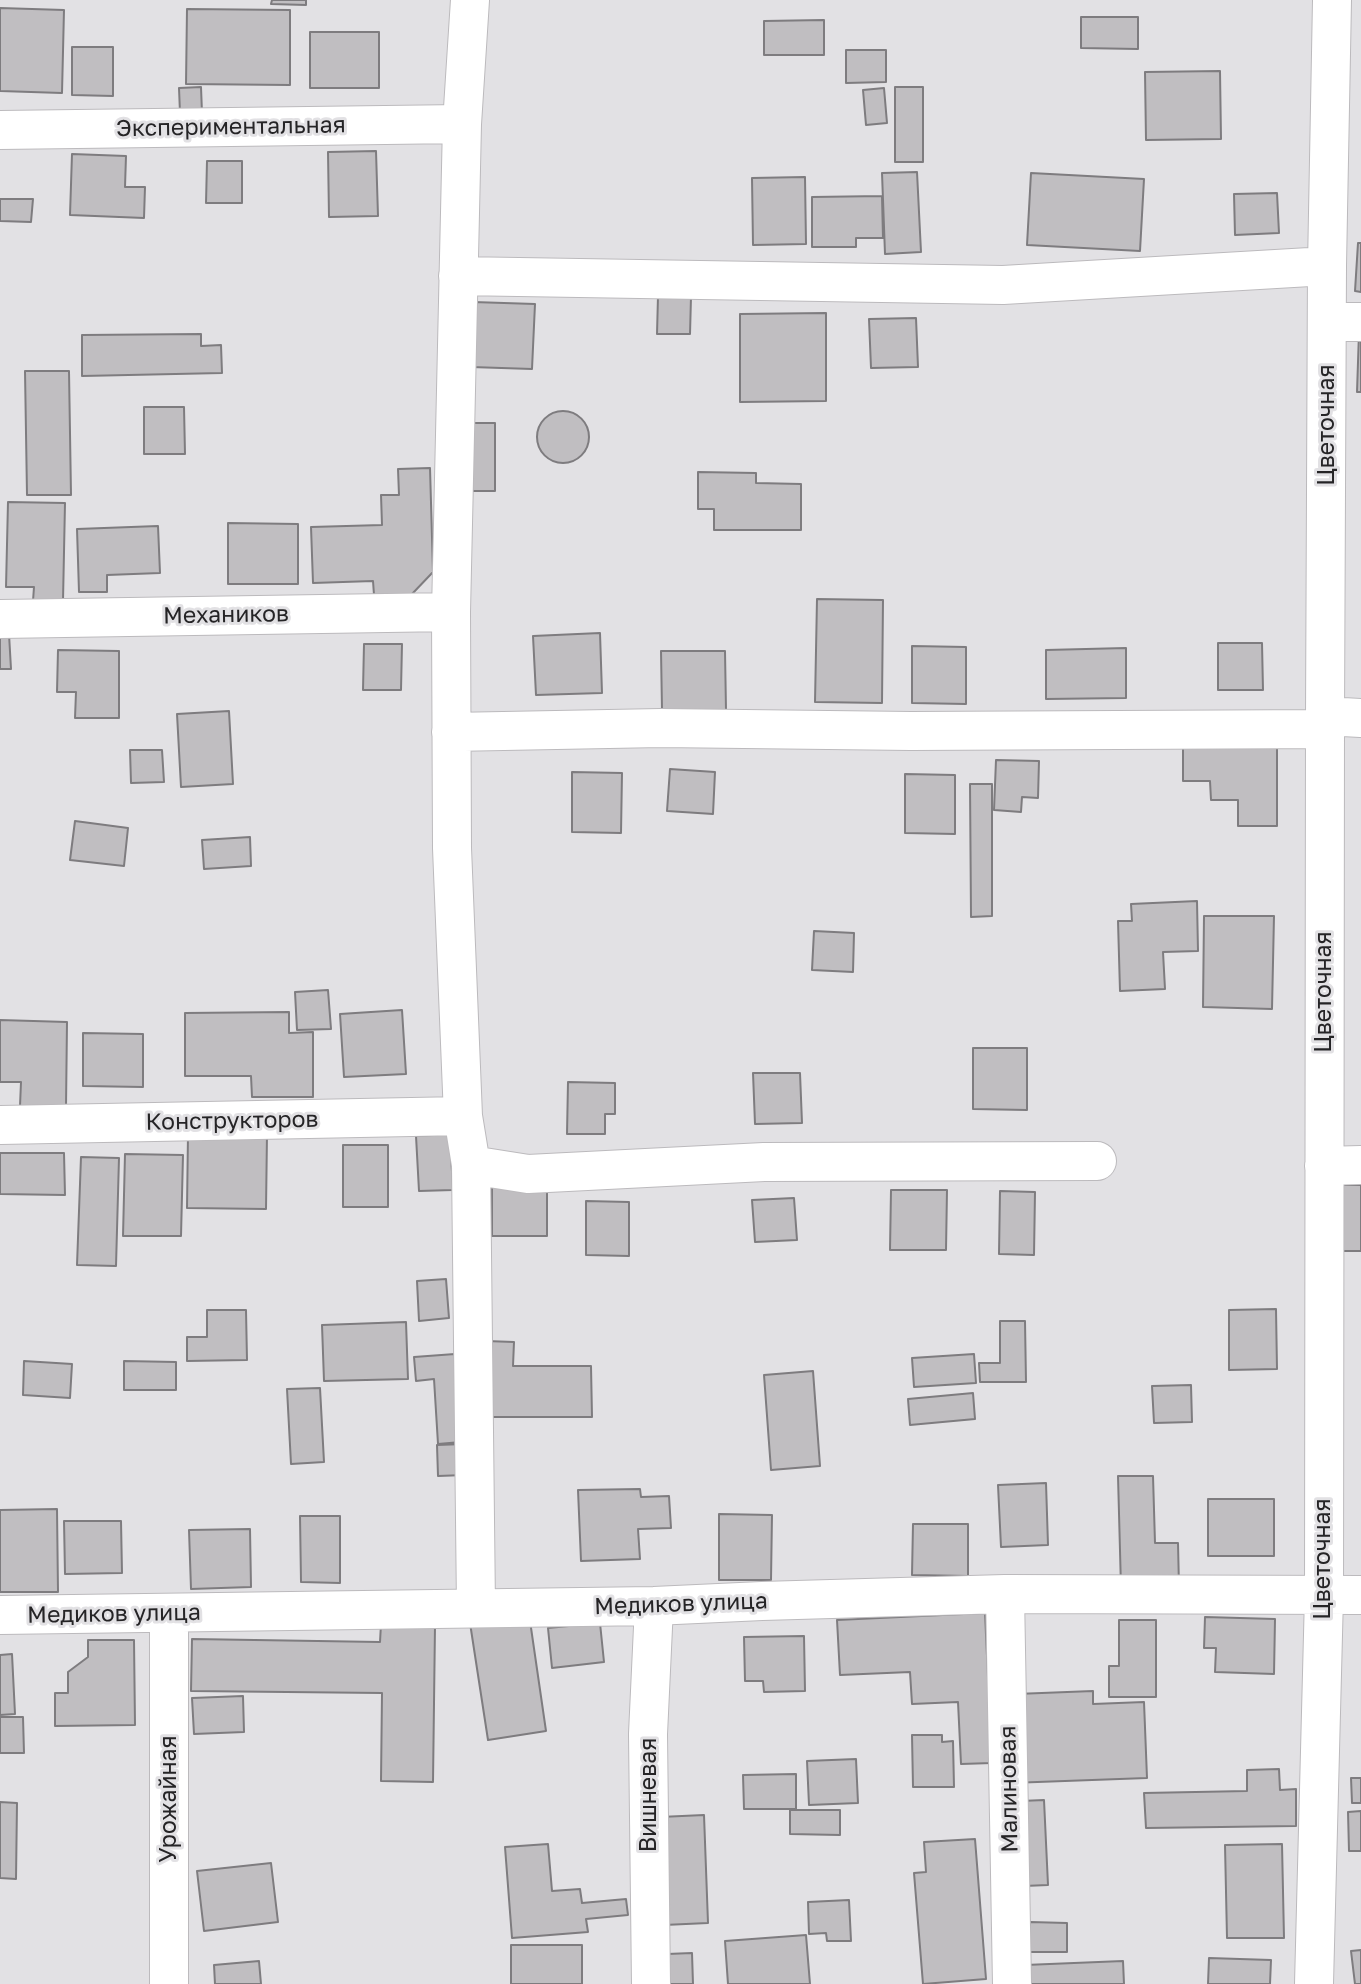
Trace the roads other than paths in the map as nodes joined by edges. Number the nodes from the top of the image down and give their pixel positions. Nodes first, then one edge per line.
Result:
1 (470, 0) edge
2 (1332, 0) edge
3 (462, 124) junction
4 (0, 130) edge
5 (1327, 266) junction
6 (458, 276) junction
7 (1344, 322) edge
8 (451, 612) junction
9 (0, 619) edge
10 (1337, 721) edge
11 (451, 732) junction
12 (463, 1116) junction
13 (0, 1125) edge
14 (1097, 1161) dead end
15 (471, 1165) junction
16 (1361, 1165) edge
17 (1324, 1166) junction
18 (1005, 1594) junction
19 (1324, 1595) junction
20 (1361, 1595) edge
21 (654, 1606) junction
22 (475, 1608) junction
23 (169, 1613) junction
24 (0, 1615) edge
25 (169, 1984) edge
26 (650, 1984) edge
27 (1012, 1984) edge
28 (1314, 1984) edge

1 - 3 street
2 - 5 street, Цветочная
3 - 4 street, Экспериментальная
3 - 6 street
5 - 6 street
5 - 7 street, Цветочная
6 - 8 street
7 - 10 street, Цветочная
8 - 9 street, Механиков
8 - 11 street
10 - 11 street
10 - 17 street, Цветочная
11 - 12 street
12 - 13 street, Конструкторов
12 - 15 street
14 - 15 street
15 - 22 street
16 - 17 street
17 - 19 street, Цветочная
18 - 19 street, Медиков улица
18 - 21 street, Медиков улица
18 - 27 street, Малиновая
19 - 20 street, Медиков улица
19 - 28 street, Цветочная
21 - 22 street, Медиков улица
21 - 26 street, Вишневая
22 - 23 street, Медиков улица
23 - 24 street, Медиков улица
23 - 25 street, Урожайная

